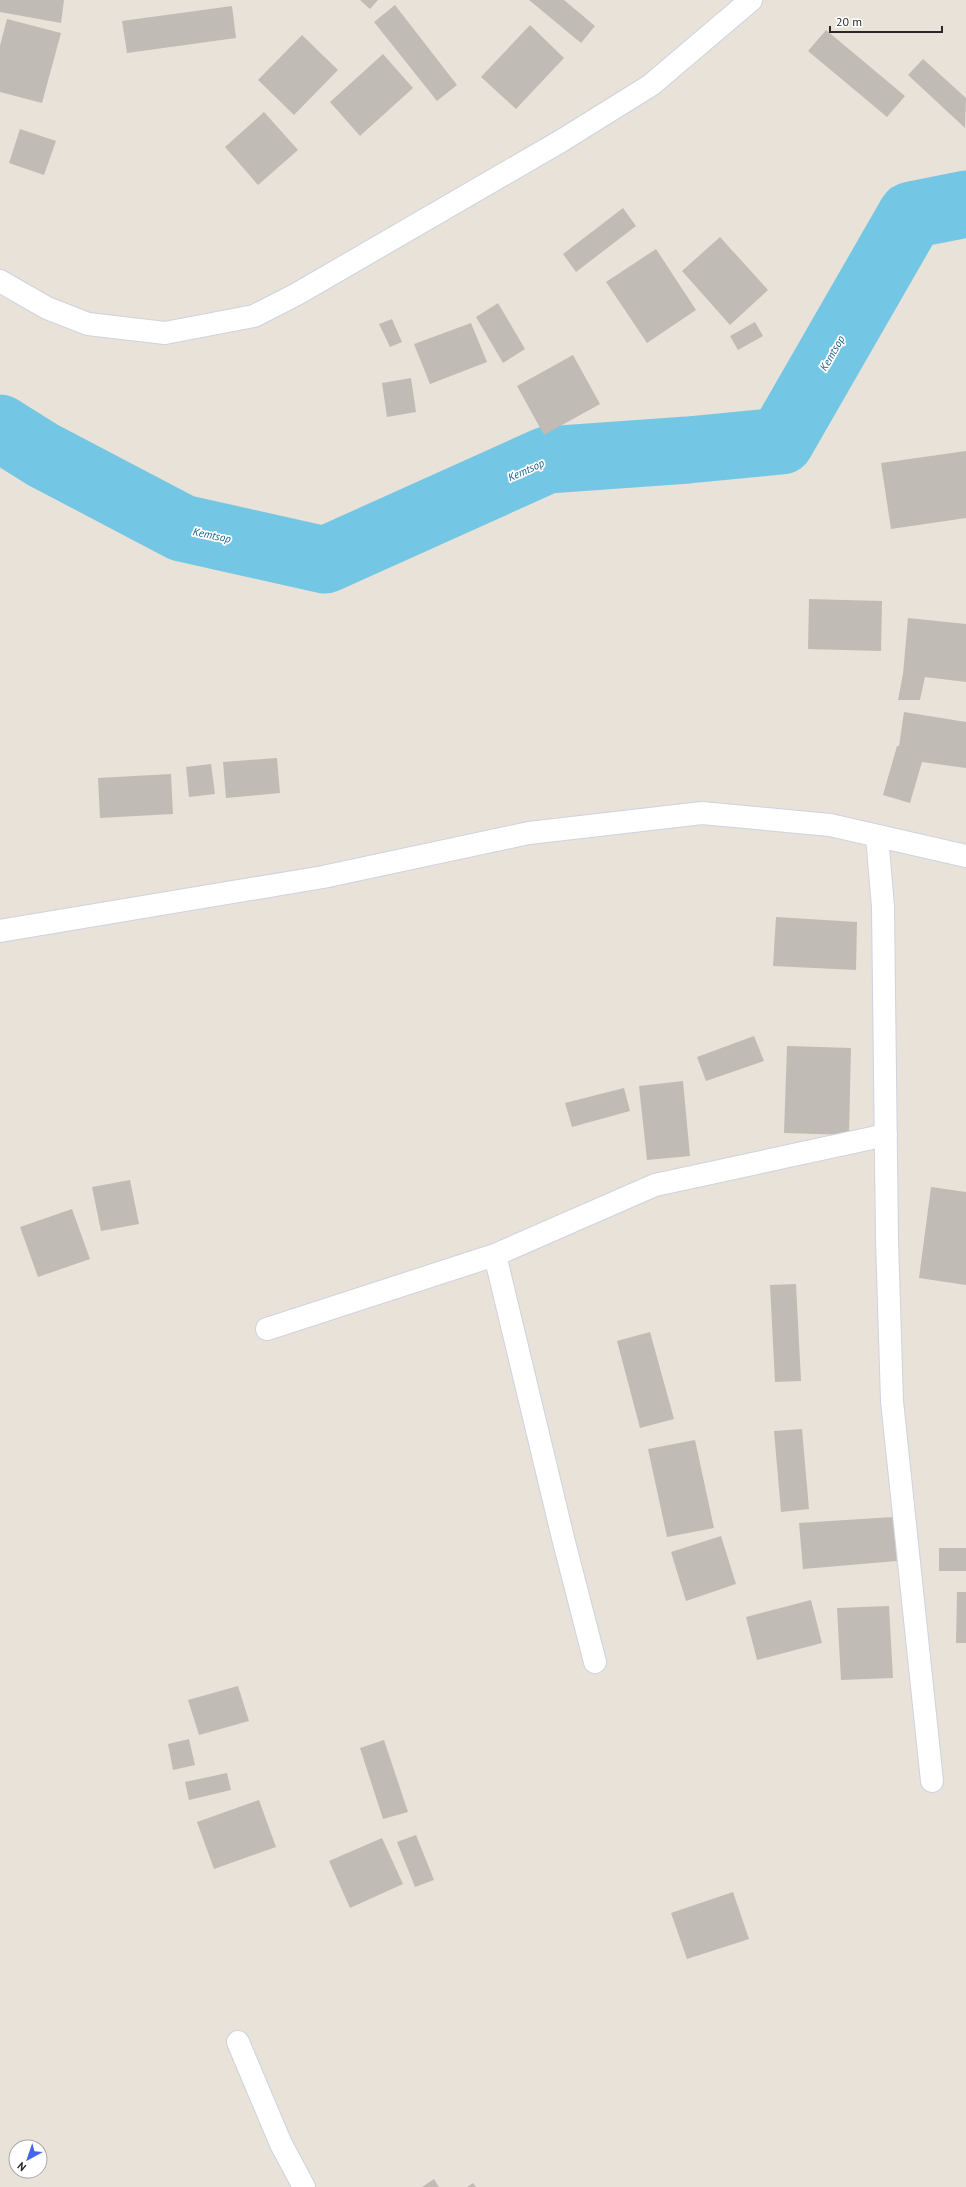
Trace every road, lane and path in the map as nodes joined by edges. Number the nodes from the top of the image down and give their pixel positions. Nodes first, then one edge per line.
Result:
1 (742, 3) edge
2 (0, 281) edge
3 (877, 836) junction
4 (966, 856) edge
5 (0, 931) edge
6 (886, 1135) junction
7 (495, 1255) junction
8 (267, 1329) dead end
9 (595, 1662) dead end
10 (932, 1781) dead end
11 (238, 2042) dead end
12 (304, 2187) edge

1 - 2 street
3 - 4 street
3 - 5 street
3 - 6 street
6 - 7 street
6 - 10 street
7 - 8 street
7 - 9 street
11 - 12 street

